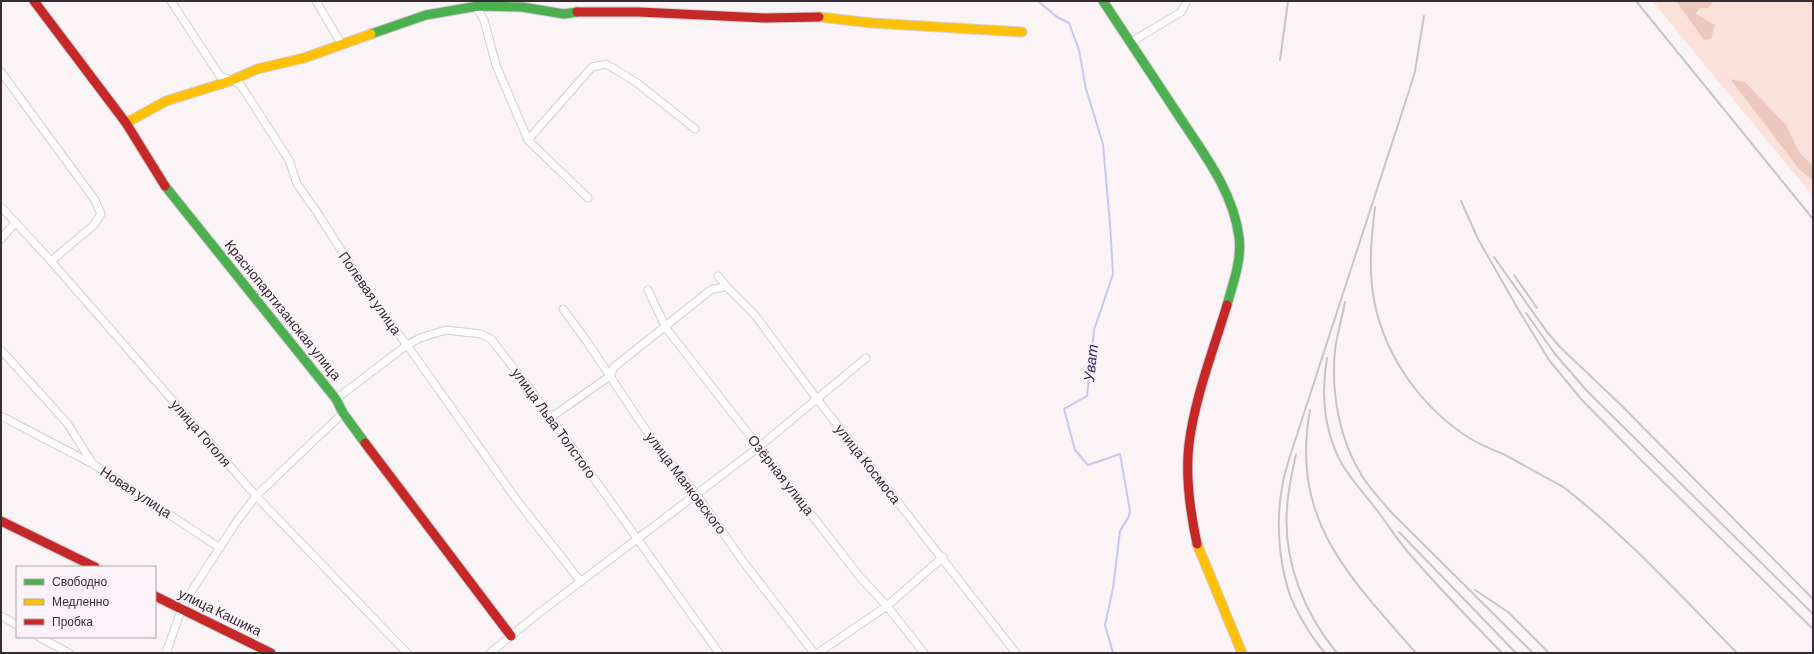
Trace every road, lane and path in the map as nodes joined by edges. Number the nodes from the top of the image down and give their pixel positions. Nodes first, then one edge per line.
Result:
1 (34, 1) edge
2 (171, 1) edge
3 (316, 1) edge
4 (1103, 1) edge
5 (1187, 1) edge
6 (476, 7) junction
7 (1022, 32) dead end
8 (1131, 42) junction
9 (342, 45) junction
10 (1, 72) edge
11 (230, 81) junction
12 (126, 123) junction
13 (695, 129) dead end
14 (528, 140) junction
15 (588, 198) dead end
16 (1, 207) edge
17 (15, 223) junction
18 (1, 239) edge
19 (51, 261) junction
20 (718, 276) dead end
21 (727, 287) junction
22 (648, 290) dead end
23 (563, 309) dead end
24 (666, 328) junction
25 (407, 345) junction
26 (1, 350) edge
27 (866, 358) dead end
28 (610, 376) junction
29 (336, 399) junction
30 (818, 399) junction
31 (343, 413) junction
32 (1, 416) edge
33 (550, 418) junction
34 (759, 447) junction
35 (93, 464) junction
36 (697, 495) junction
37 (256, 496) junction
38 (1, 521) edge
39 (639, 539) junction
40 (220, 548) junction
41 (943, 557) junction
42 (93, 566) edge
43 (581, 582) junction
44 (156, 596) edge
45 (887, 606) junction
46 (182, 608) junction
47 (1, 616) edge
48 (16, 624) edge
49 (511, 636) junction
50 (41, 638) edge
51 (69, 653) edge
52 (166, 653) edge
53 (271, 653) edge
54 (407, 653) edge
55 (490, 653) edge
56 (719, 653) edge
57 (814, 653) edge
58 (818, 653) edge
59 (924, 653) edge
60 (1016, 653) edge
61 (1242, 653) edge

1 - 12 main road, Краснопартизанская улица
2 - 11 street, Полевая улица
3 - 9 street
4 - 8 main road
5 - 8 street
6 - 7 main road
6 - 9 main road
6 - 14 street
8 - 61 main road
9 - 11 main road
10 - 19 street
11 - 12 main road
11 - 25 street, Полевая улица
12 - 29 main road, Краснопартизанская улица
13 - 14 street
14 - 15 street
16 - 17 street, улица Гоголя
17 - 18 street
17 - 19 street, улица Гоголя
19 - 37 street, улица Гоголя
20 - 21 street, улица Космоса
21 - 24 street
21 - 30 street, улица Космоса
22 - 24 street, Озёрная улица
23 - 28 street, улица Маяковского
24 - 28 street
24 - 34 street, Озёрная улица
25 - 29 street, улица Льва Толстого
25 - 33 street, улица Льва Толстого
25 - 43 street, Полевая улица
26 - 35 street, Новая улица
27 - 30 street
28 - 33 street
28 - 36 street, улица Маяковского
29 - 31 main road, Краснопартизанская улица
30 - 34 street
30 - 41 street, улица Космоса
31 - 37 street
31 - 49 main road, Краснопартизанская улица
32 - 35 street
33 - 39 street, улица Льва Толстого
34 - 36 street
34 - 45 street, Озёрная улица
35 - 40 street, Новая улица
36 - 39 street
36 - 57 street, улица Маяковского
37 - 40 street
37 - 54 street, улица Гоголя
38 - 42 main road
39 - 43 street
39 - 56 street, улица Льва Толстого
40 - 46 street
41 - 45 street
41 - 60 street, улица Космоса
43 - 49 street
44 - 46 main road, улица Кашика
45 - 58 street
45 - 59 street, Озёрная улица
46 - 52 street
46 - 53 main road, улица Кашика
47 - 48 street
49 - 55 street
50 - 51 street

